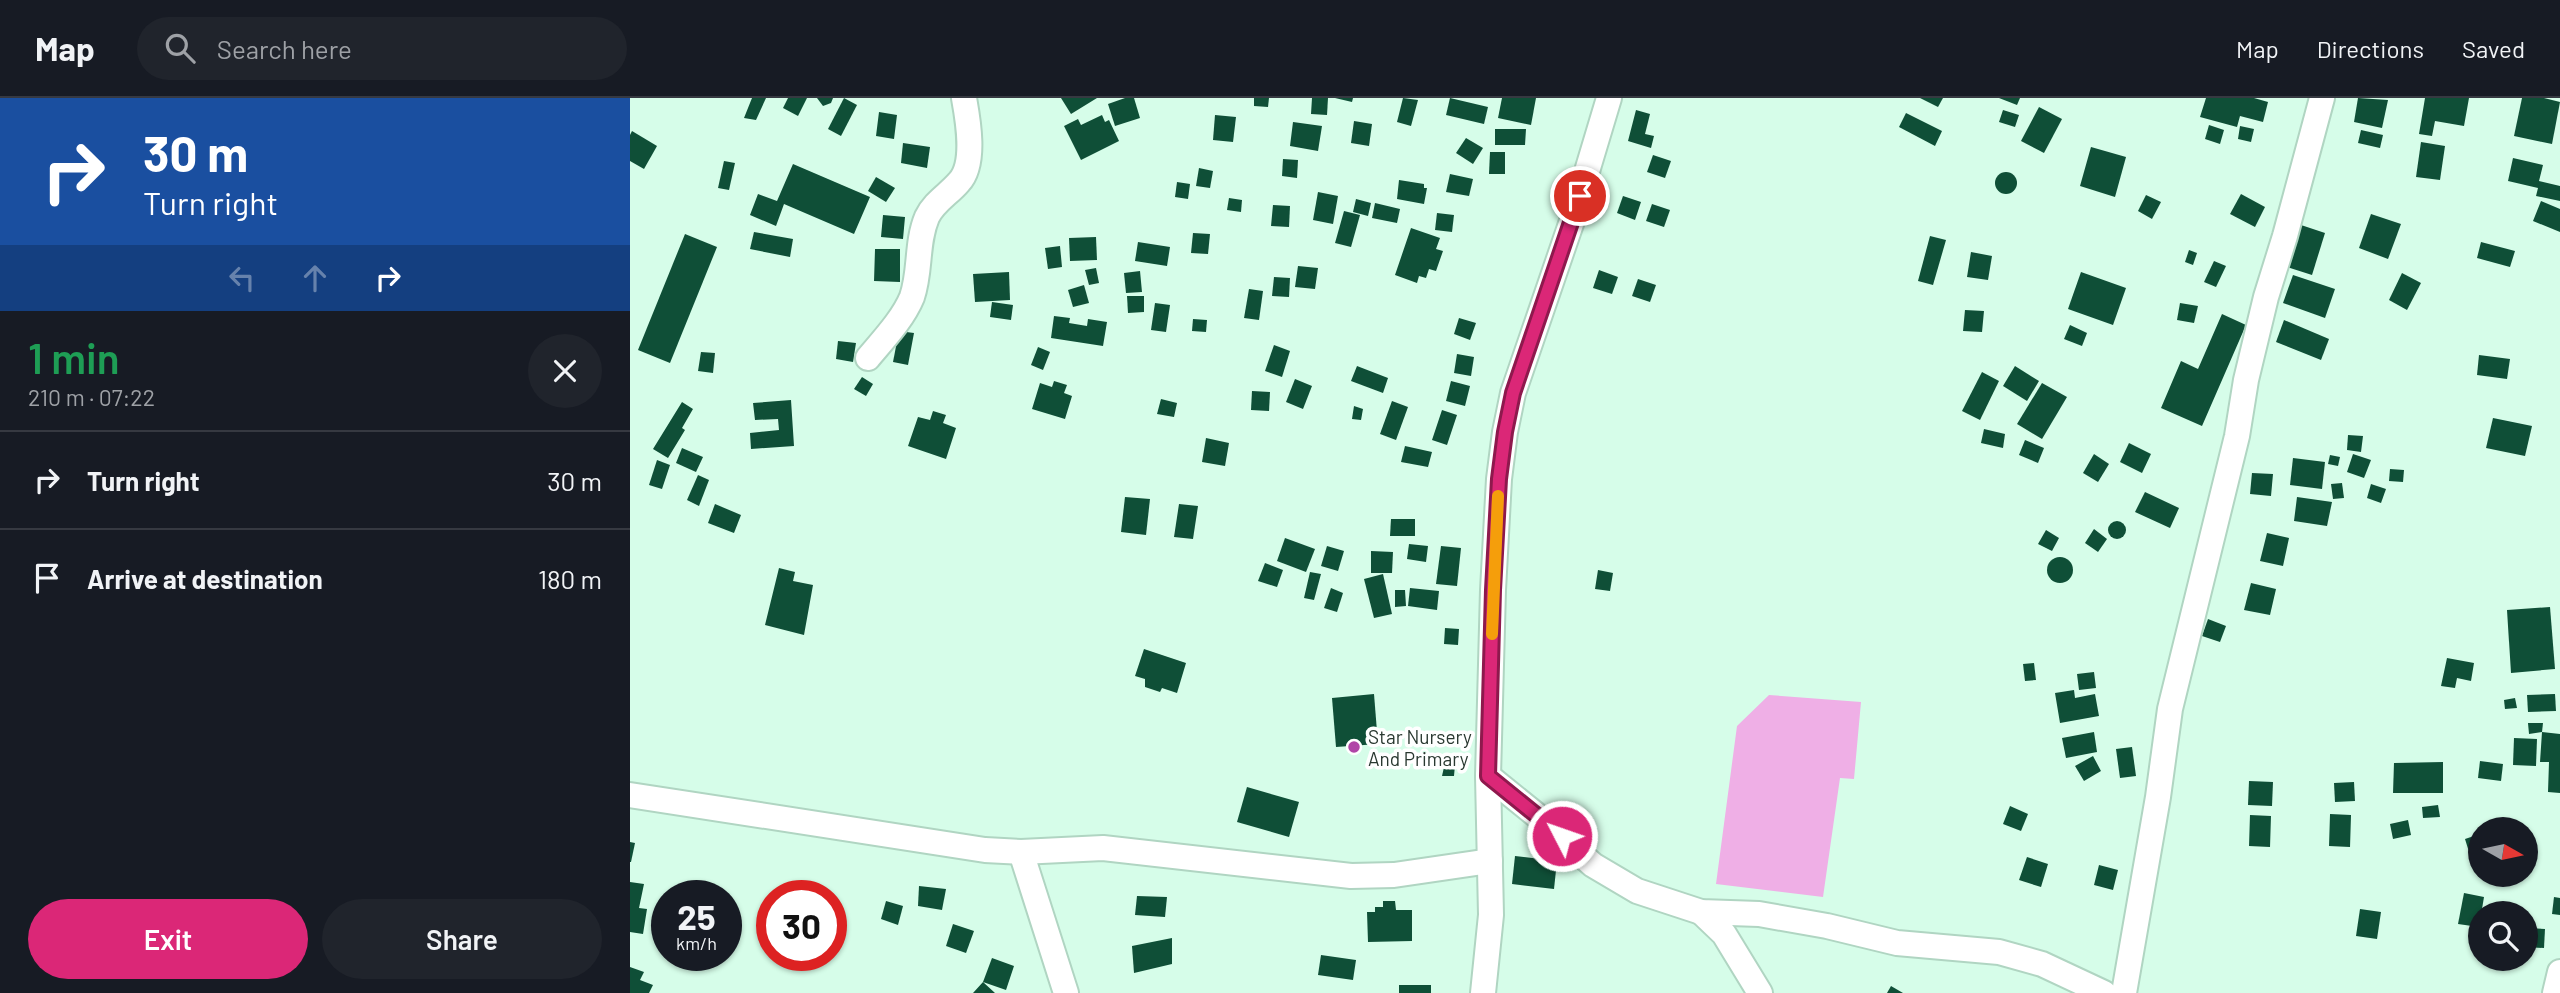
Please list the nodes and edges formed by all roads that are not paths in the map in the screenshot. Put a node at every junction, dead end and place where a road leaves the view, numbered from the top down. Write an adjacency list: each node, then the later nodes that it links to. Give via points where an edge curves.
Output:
1 (964, 98): 4 (street, via 968,167 961,181 928,215 911,298)
2 (1609, 98): 5 (street, via 1513,393 1505,432 1493,590)
3 (2322, 98): 15 (street, via 2266,297 2169,709)
4 (868, 358)
5 (1488, 776): 8 (street); 9 (street, via 1593,865 1637,891)
6 (630, 795): 7 (street)
7 (1021, 852): 8 (street, via 1103,848 1351,876); 11 (street)
8 (1490, 862): 12 (street, via 1491,915)
9 (1701, 912): 13 (street, via 1724,934); 14 (street, via 1759,914 1897,943 1999,952 2042,964)
10 (2560, 972): 16 (street)
11 (1066, 993)
12 (1483, 993)
13 (1760, 993)
14 (2104, 993)
15 (2124, 993)
16 (2555, 993)

